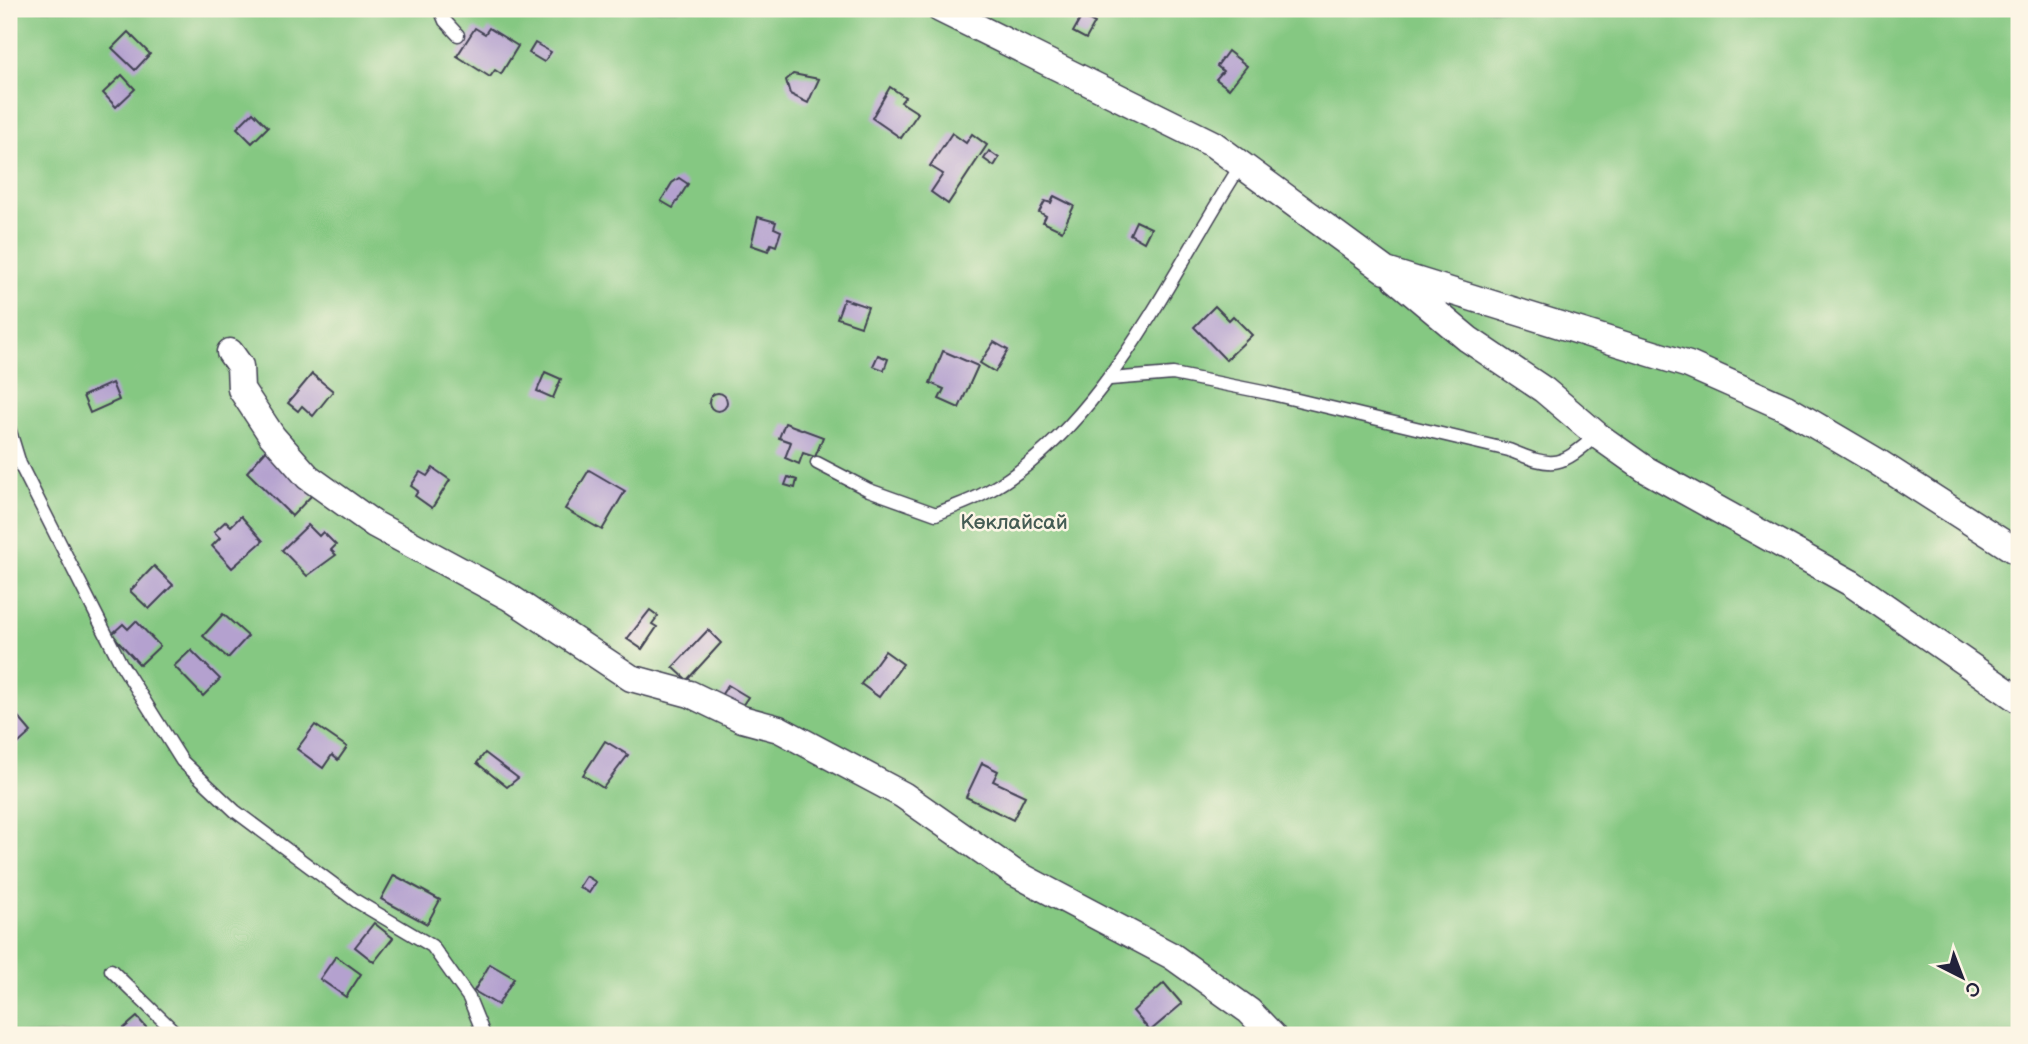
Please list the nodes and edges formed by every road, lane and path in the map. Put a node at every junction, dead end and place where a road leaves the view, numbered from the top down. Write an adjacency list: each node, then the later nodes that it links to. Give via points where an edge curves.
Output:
1 (440, 9): 3 (lane)
2 (940, 9): 4 (street, via 1213,144)
3 (458, 35)
4 (1241, 165): 5 (street); 7 (lane)
5 (1386, 271): 9 (street); 11 (street, via 1689,366 1786,408)
6 (230, 352): 16 (street, via 240,366 241,389 272,436 307,477 374,524 509,597 631,678 690,694 741,719 779,729 903,795 1013,872 1172,956 1249,1011)
7 (1110, 379): 9 (lane, via 1173,374 1509,450 1543,464 1570,459); 10 (lane, via 1031,461 986,493 936,514 869,490)
8 (9, 428): 15 (lane, via 20,464 120,663 182,761 235,811 356,901 432,946 469,998)
9 (1597, 435): 12 (street, via 1645,469 1851,583)
10 (817, 463)
11 (2019, 553)
12 (2019, 700)
13 (111, 970): 14 (lane)
14 (178, 1035)
15 (484, 1035)
16 (1272, 1035)

